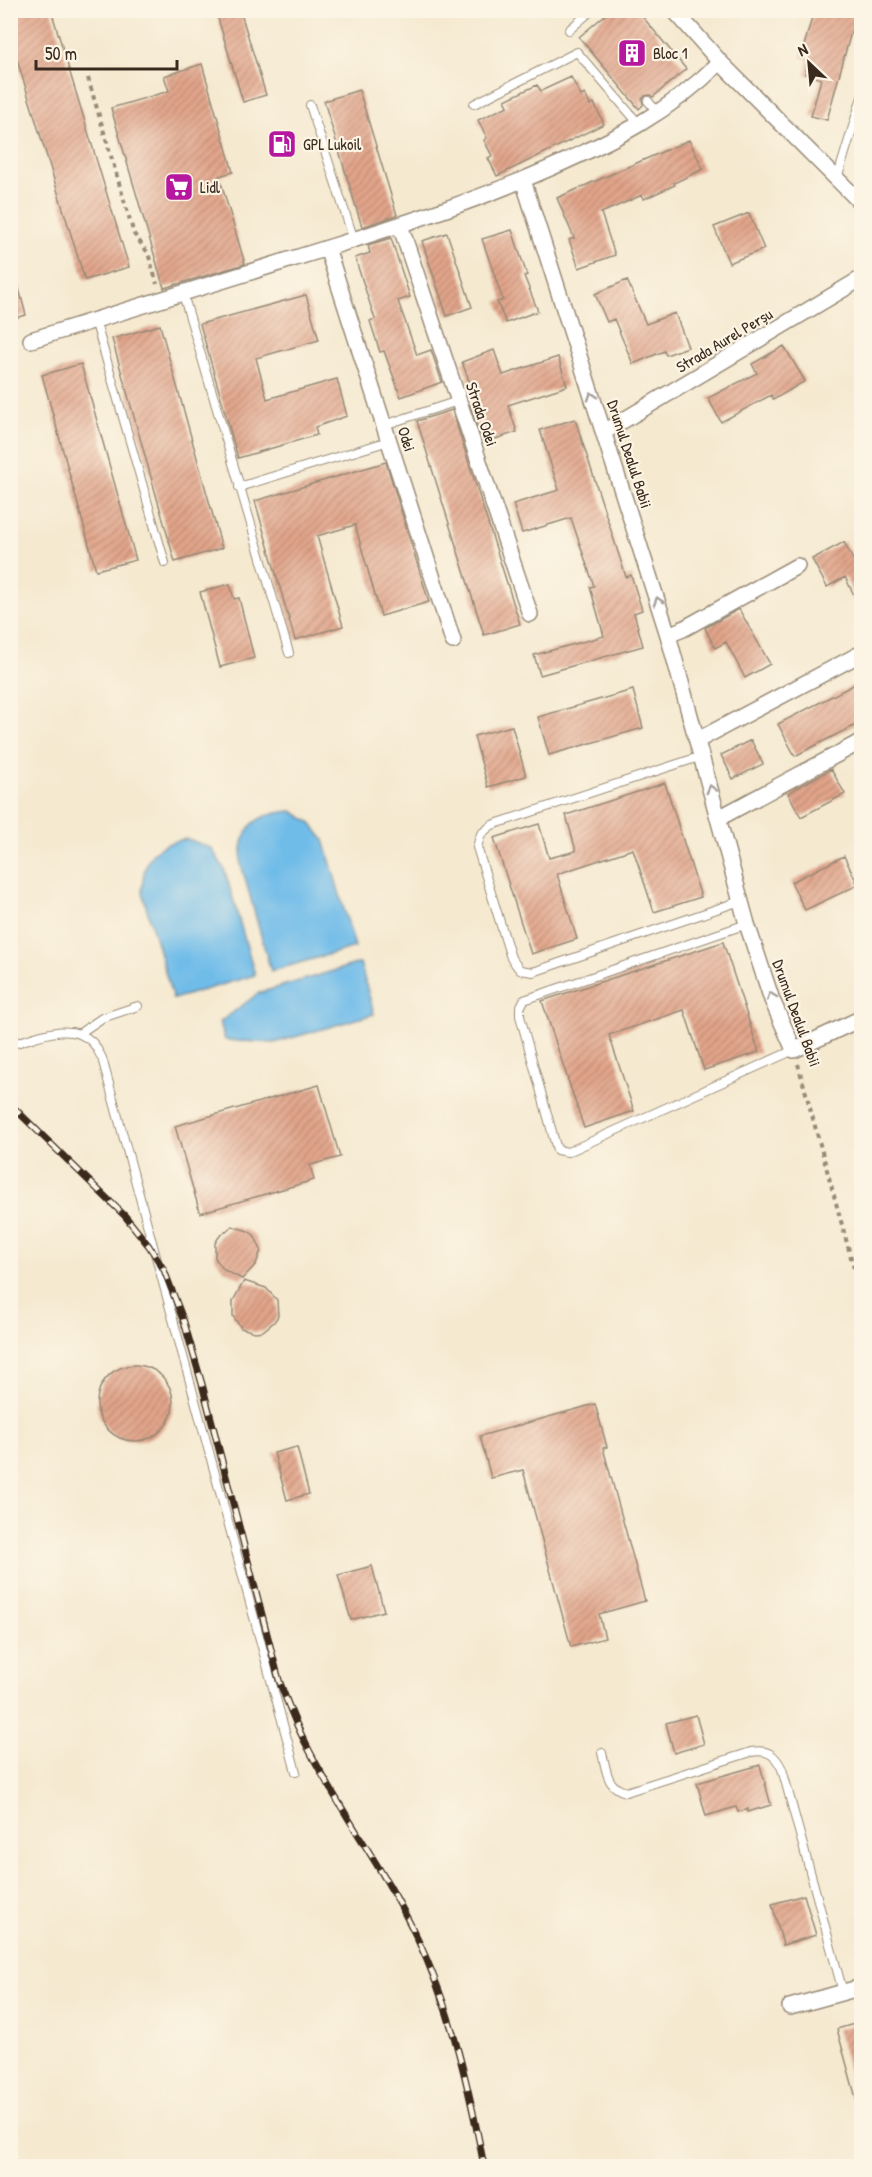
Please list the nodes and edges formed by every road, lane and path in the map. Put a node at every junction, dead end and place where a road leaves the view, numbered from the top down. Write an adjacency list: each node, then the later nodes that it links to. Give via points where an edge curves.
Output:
1 (592, 10): 3 (lane)
2 (674, 10): 4 (street)
3 (569, 30)
4 (720, 62): 9 (street, via 694,86 653,107); 11 (street)
5 (88, 78): 18 (path, via 134,234 148,253)
6 (861, 97): 11 (lane)
7 (474, 104): 9 (lane, via 578,52)
8 (310, 105): 14 (lane)
9 (640, 126): 10 (street)
10 (523, 180): 13 (street); 23 (street, Drumul Dealul Babii, one-way to 10)
11 (837, 181): 12 (street)
12 (861, 204)
13 (400, 225): 14 (street); 21 (street, Strada Odei)
14 (354, 240): 15 (street)
15 (327, 248): 17 (street); 22 (street, Odei)
16 (861, 278): 23 (street, Strada Aurel Perșu)
17 (183, 294): 18 (street); 25 (lane)
18 (161, 299): 19 (street)
19 (95, 320): 20 (street); 26 (lane)
20 (31, 340)
21 (459, 401): 22 (lane); 28 (street, Strada Odei)
22 (384, 425): 24 (street, Odei)
23 (604, 432): 29 (street, Drumul Dealul Babii, one-way to 23)
24 (389, 441): 25 (lane); 30 (street, Odei)
25 (239, 487): 32 (lane)
26 (165, 563)
27 (797, 566): 29 (street)
28 (530, 614)
29 (668, 635): 33 (street, Drumul Dealul Babii)
30 (453, 641)
31 (861, 652): 33 (street)
32 (289, 653)
33 (698, 740): 35 (street, Drumul Dealul Babii)
34 (861, 741): 36 (street)
35 (702, 756): 36 (street, Drumul Dealul Babii, one-way to 35); 37 (lane, via 492,825 481,834 477,847 512,958 520,970 532,972)
36 (719, 818): 37 (street, Drumul Dealul Babii)
37 (740, 901): 38 (street, Drumul Dealul Babii)
38 (747, 924): 43 (street, Drumul Dealul Babii, one-way to 38, via 772,1000); 43 (lane, via 524,1000 520,1016 557,1150 568,1152)
39 (138, 1006): 41 (lane, via 102,1018)
40 (861, 1018): 43 (street)
41 (80, 1033): 42 (lane, via 63,1030); 46 (lane, via 92,1042 102,1058)
42 (10, 1045)
43 (794, 1050): 44 (path, Drumul Dealul Babii)
44 (861, 1298)
45 (602, 1753): 48 (lane, via 610,1783 626,1792 751,1752 771,1753 783,1769)
46 (296, 1772)
47 (861, 1987): 48 (street)
48 (843, 1992): 49 (street)
49 (790, 2007)

